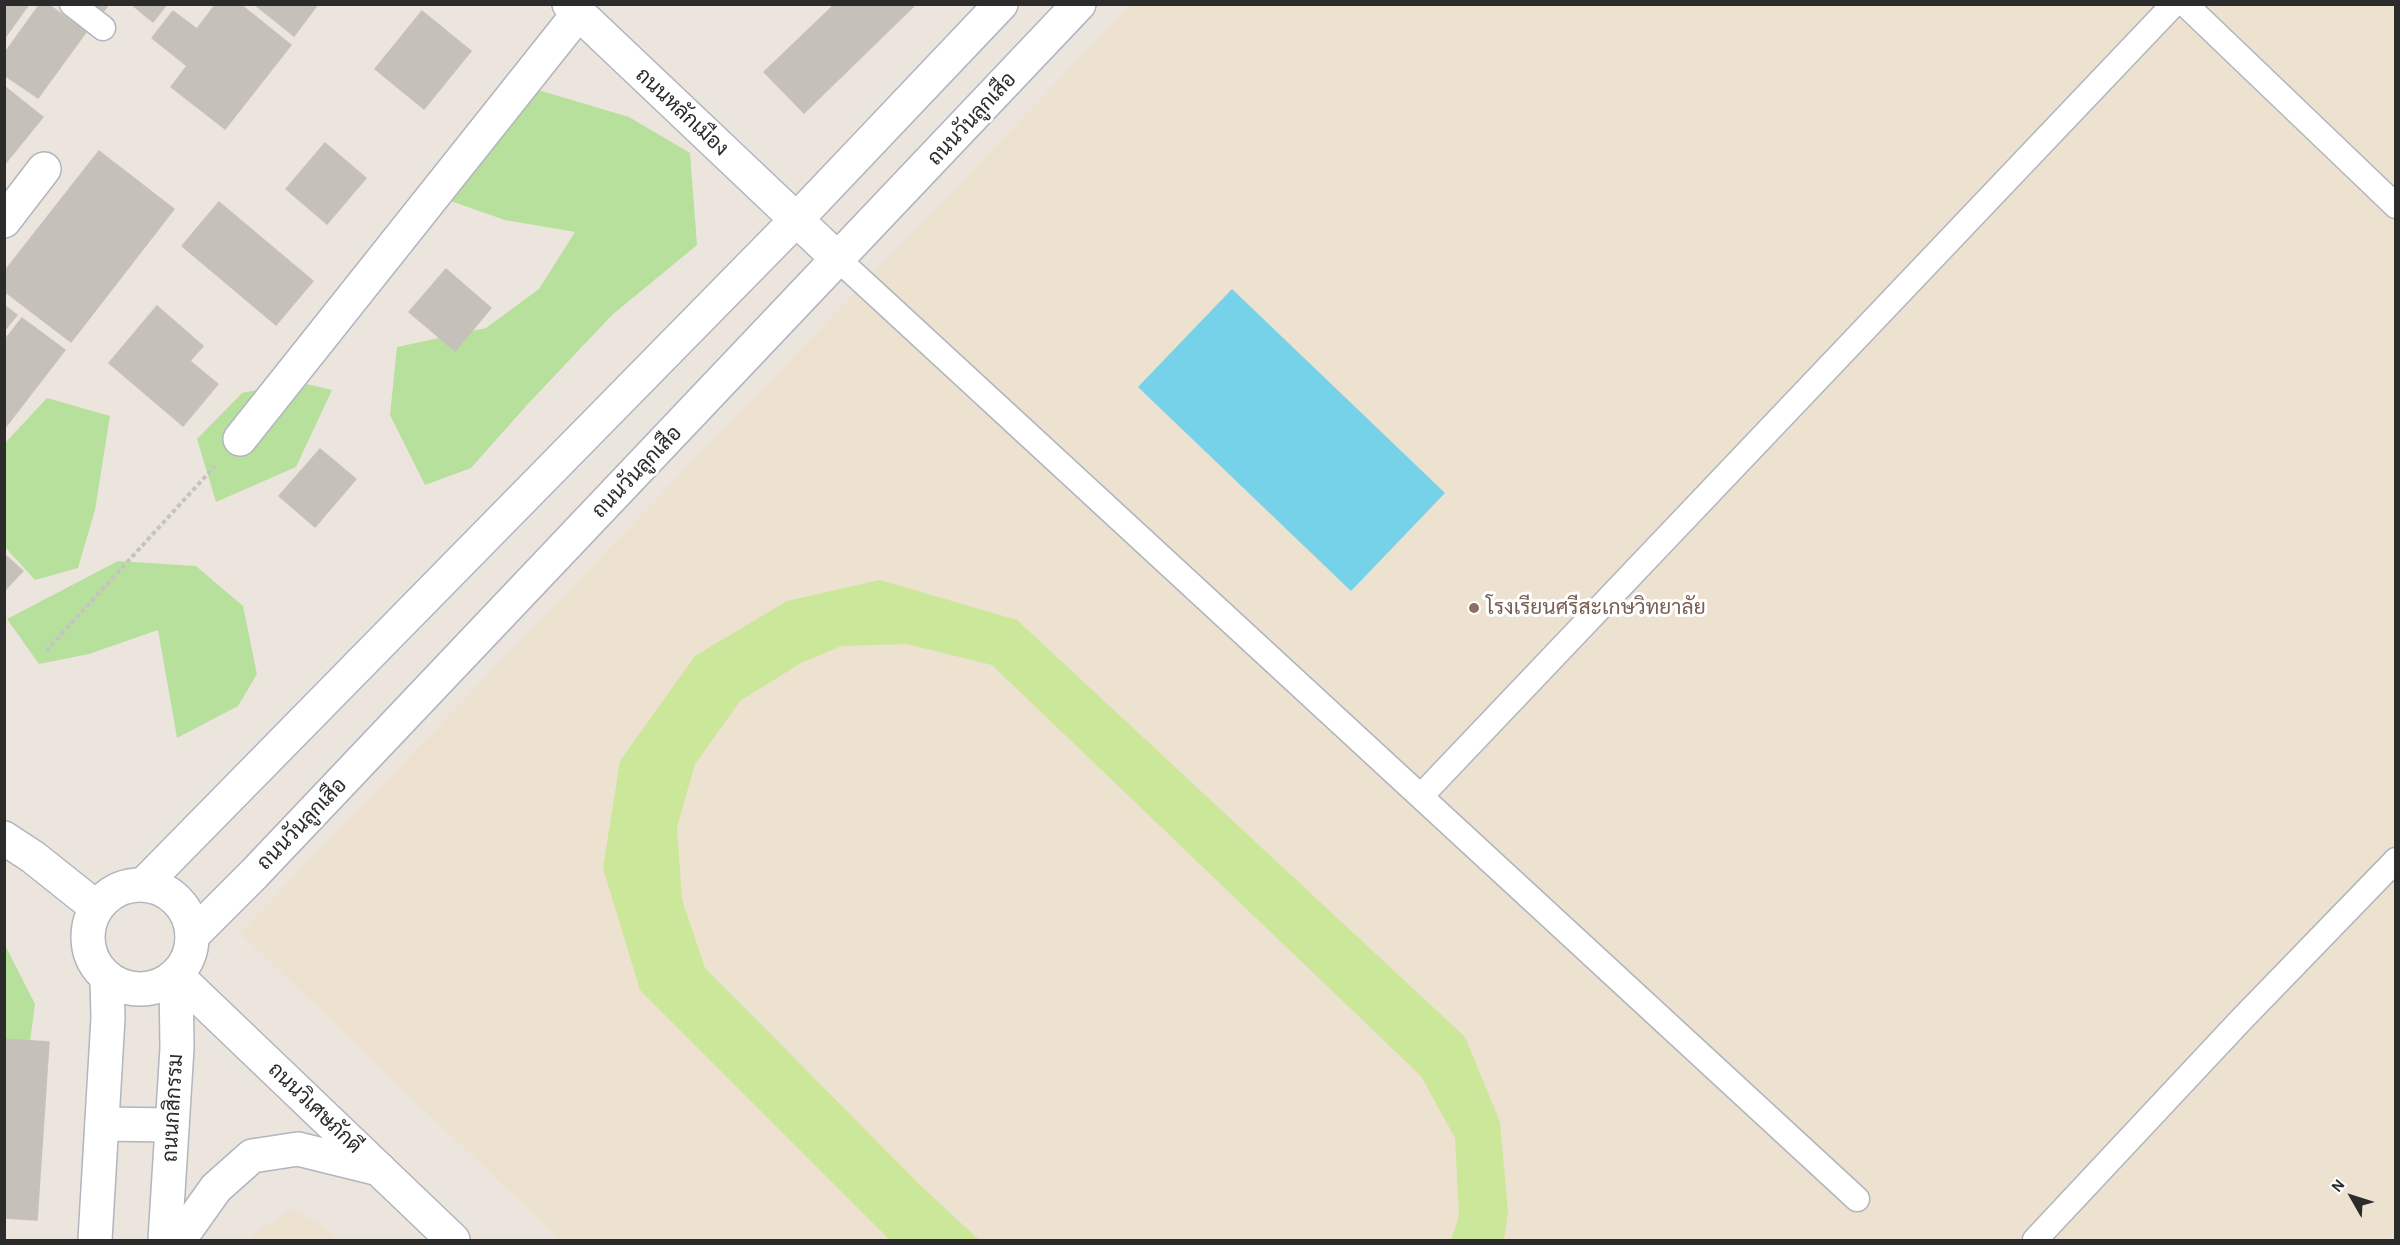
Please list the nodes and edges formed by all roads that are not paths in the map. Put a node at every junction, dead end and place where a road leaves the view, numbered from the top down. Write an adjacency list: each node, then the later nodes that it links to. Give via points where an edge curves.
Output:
1 (72, 4): 7 (lane)
2 (1001, 4): 11 (street)
3 (1079, 4): 12 (street, ถนนวันลูกเสือ)
4 (2174, 4): 14 (lane)
5 (2186, 4): 9 (lane)
6 (573, 9): 11 (street, ถนนหลักเมือง); 13 (street)
7 (103, 27)
8 (44, 169): 10 (street)
9 (2396, 206)
10 (4, 220)
11 (796, 220): 12 (street, ถนนหลักเมือง); 17 (street)
12 (839, 260): 14 (lane); 19 (street, ถนนวันลูกเสือ)
13 (240, 439)
14 (1421, 796): 25 (lane)
15 (4, 838): 18 (street)
16 (2396, 860): 30 (lane)
17 (143, 885): 18 (street, via 117,890); 19 (street, via 158,888 183,907)
18 (97, 908): 21 (street, via 88,945)
19 (192, 936): 20 (street, via 186,964)
20 (176, 975): 21 (street, via 164,984 135,990); 23 (street, ถนนกสิกรรม); 24 (street, ถนนวิเศษภักดี)
21 (107, 979): 22 (street)
22 (102, 1124): 23 (street); 26 (street)
23 (172, 1125): 27 (street, ถนนกสิกรรม)
24 (379, 1169): 28 (street, via 298,1149 252,1156 216,1188); 29 (street, ถนนวิเศษภักดี)
25 (1857, 1199)
26 (95, 1240)
27 (165, 1240)
28 (179, 1240)
29 (453, 1240)
30 (2035, 1240)

